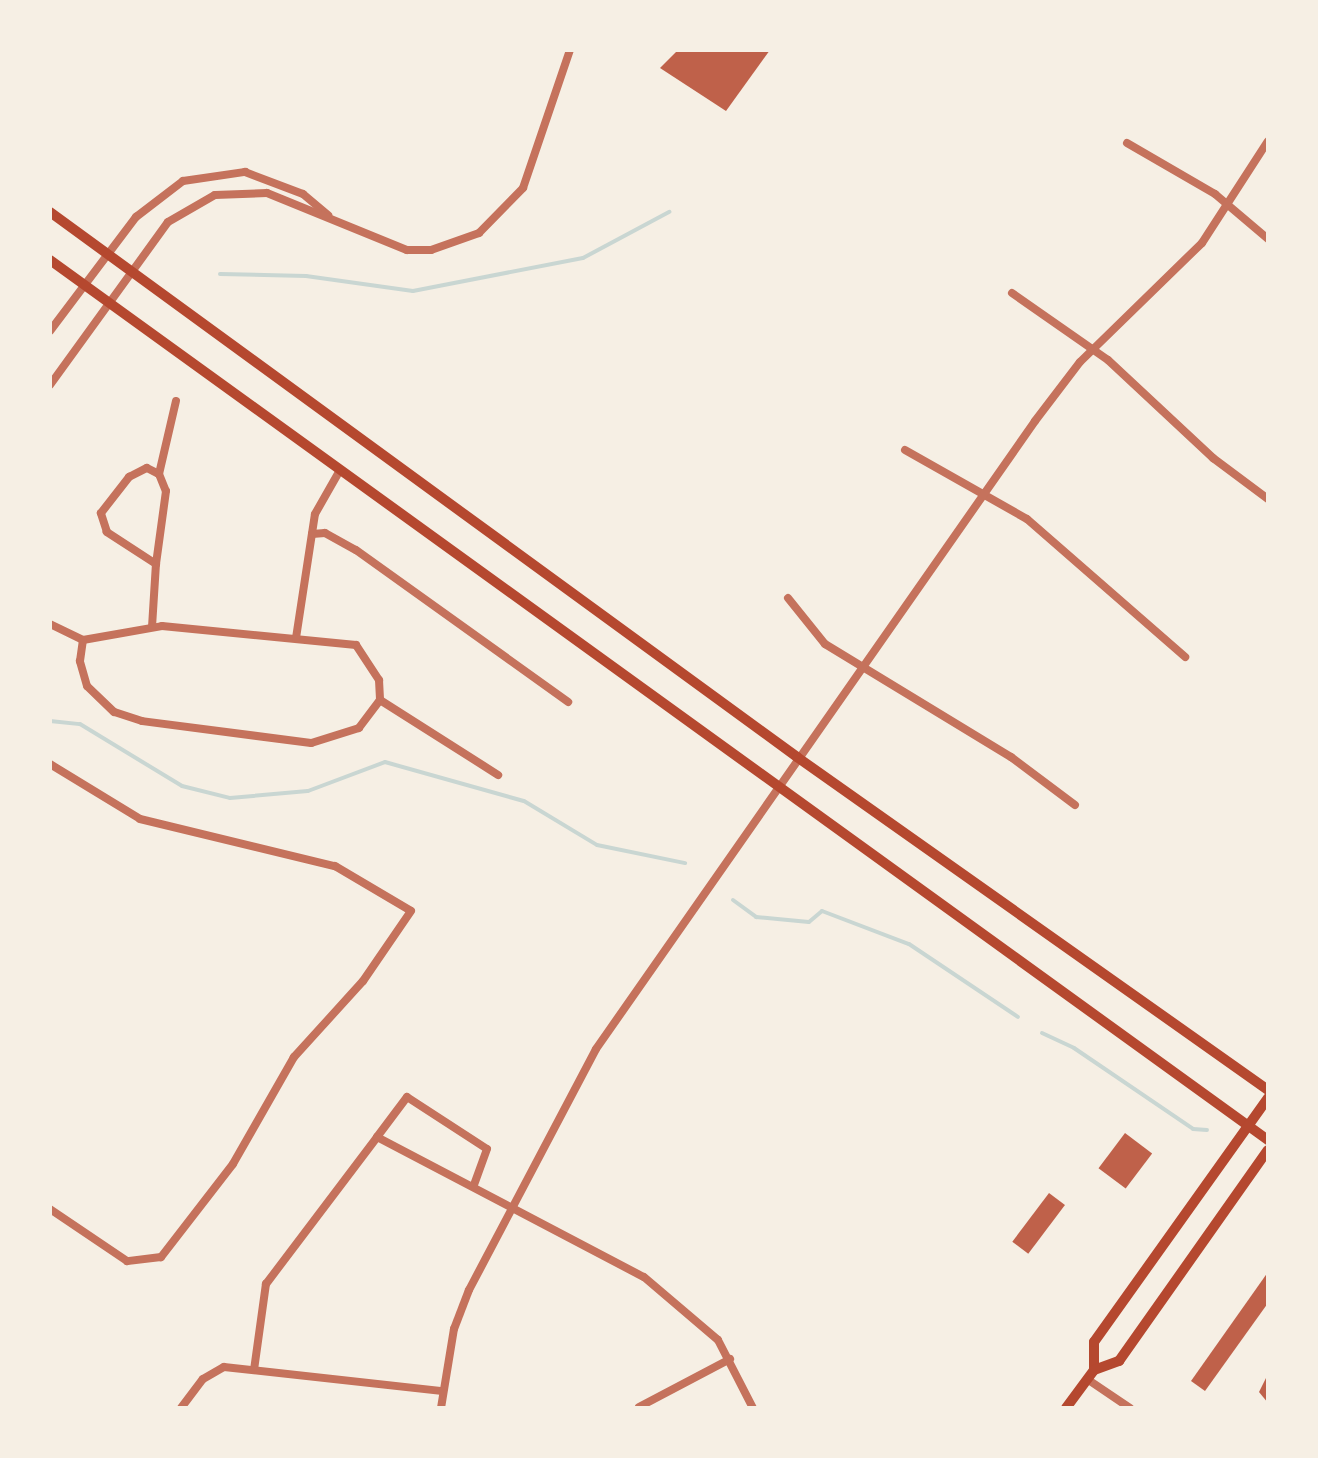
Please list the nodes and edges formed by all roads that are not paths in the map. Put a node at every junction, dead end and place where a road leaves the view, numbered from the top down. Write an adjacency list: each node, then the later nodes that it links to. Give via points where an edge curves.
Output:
1 (570, 50): 6 (street, via 523,188 479,233 431,250 407,250)
2 (1268, 141): 4 (street)
3 (1127, 142): 4 (street)
4 (1228, 204): 7 (street); 15 (street, via 1202,243)
5 (50, 212): 8 (main road)
6 (337, 222): 8 (street, via 274,179 223,171 165,190); 10 (street, via 268,193 215,195 168,222)
7 (1268, 239)
8 (108, 254): 10 (main road); 11 (street)
9 (50, 260): 11 (main road)
10 (132, 270): 13 (street); 34 (main road)
11 (84, 285): 13 (main road); 14 (street)
12 (1012, 293): 15 (street)
13 (109, 302): 16 (street); 19 (main road)
14 (50, 331)
15 (1094, 349): 21 (street); 22 (street)
16 (50, 385)
17 (176, 401): 20 (street)
18 (904, 450): 21 (street)
19 (340, 470): 23 (street, via 315,514); 38 (main road)
20 (160, 474): 24 (street, via 166,491); 24 (street, via 136,470 101,513 107,532)
21 (986, 492): 30 (street, via 1036,526); 31 (street)
22 (1268, 499)
23 (312, 534): 28 (street); 33 (street, via 325,533 356,550)
24 (156, 564): 27 (street)
25 (788, 598): 31 (street, via 810,632)
26 (50, 624): 29 (street)
27 (152, 627): 28 (street); 29 (street)
28 (296, 638): 32 (street, via 356,645 378,680)
29 (84, 640): 32 (street, via 80,661 87,686 114,712 142,721 311,743 359,728)
30 (1186, 657)
31 (861, 670): 34 (street); 39 (street, via 1012,757)
32 (380, 700): 36 (street)
33 (568, 702)
34 (798, 757): 38 (street); 40 (main road)
35 (54, 768): 37 (street); 48 (street, via 140,818 335,866 412,911 363,982 297,1054 233,1164 161,1257 127,1261)
36 (498, 775)
37 (50, 782)
38 (777, 786): 42 (main road); 47 (street, via 596,1048)
39 (1075, 805)
40 (1268, 1090)
41 (1268, 1098): 42 (main road)
42 (1248, 1126): 44 (main road); 51 (main road, via 1094,1342)
43 (377, 1137): 46 (street); 46 (street, via 407,1097 487,1150); 50 (street, via 266,1284)
44 (1268, 1140)
45 (1268, 1150): 51 (main road, via 1119,1360)
46 (474, 1184): 47 (street)
47 (516, 1205): 49 (street, via 644,1277 694,1317); 52 (street, via 469,1290)
48 (50, 1209)
49 (730, 1359): 53 (street); 56 (street)
50 (254, 1370): 52 (street); 54 (street, via 224,1368 204,1379)
51 (1091, 1374): 57 (main road); 58 (street)
52 (443, 1390): 55 (street)
53 (639, 1407)
54 (181, 1408)
55 (441, 1408)
56 (753, 1408)
57 (1066, 1408)
58 (1130, 1408)

